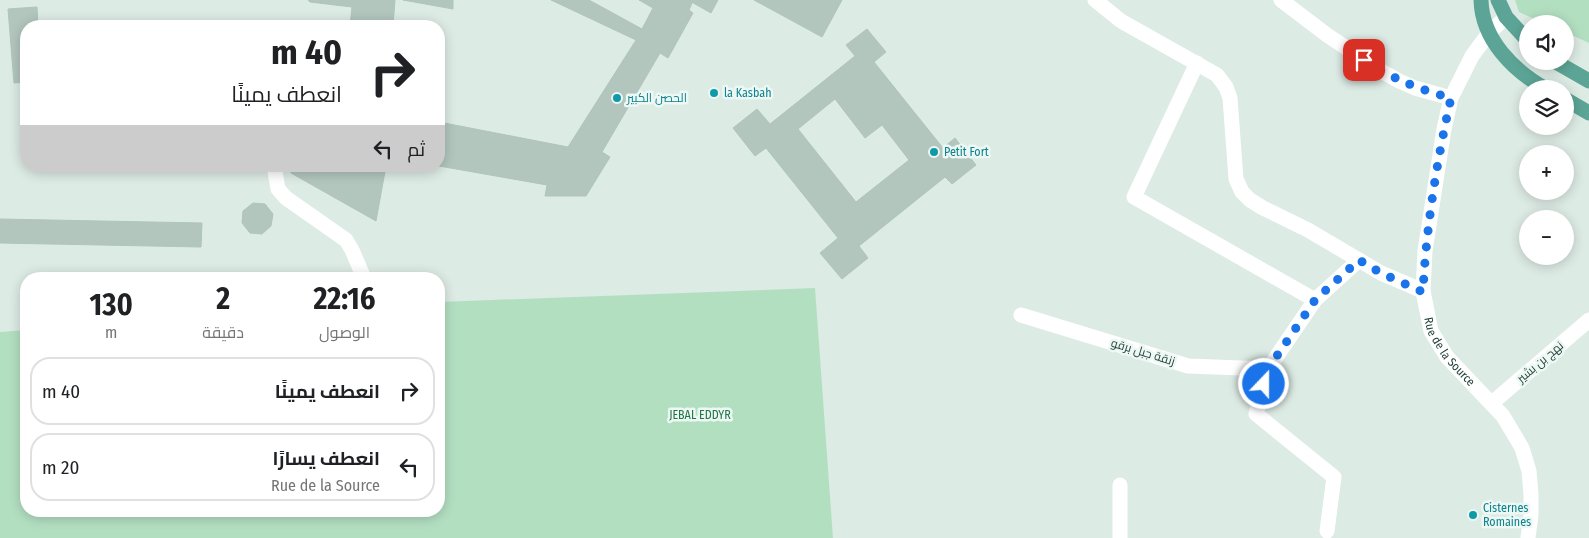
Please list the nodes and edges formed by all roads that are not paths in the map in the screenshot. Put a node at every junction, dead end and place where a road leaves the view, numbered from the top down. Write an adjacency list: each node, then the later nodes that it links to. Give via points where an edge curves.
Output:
1 (1095, 0): 8 (street, via 1121,21)
2 (1281, 0): 12 (street, via 1378,69 1415,88)
3 (1481, 0): 7 (main road)
4 (1498, 0): 5 (main road)
5 (1506, 17): 6 (main road); 7 (street, Rue de la Source)
6 (1519, 31)
7 (1489, 33): 10 (main road, via 1507,60); 12 (street, Rue de la Source, via 1472,56)
8 (1197, 63): 16 (street, via 1217,75 1230,98 1236,179 1242,192 1263,208); 19 (street, via 1134,197)
9 (1570, 70): 11 (main road)
10 (1530, 80)
11 (1589, 81)
12 (1451, 98): 18 (street, Rue de la Source, via 1425,251)
13 (1574, 104): 14 (main road)
14 (1589, 113)
15 (275, 172): 17 (street, via 278,189 286,198 346,240)
16 (1359, 260): 18 (street); 19 (street)
17 (361, 272)
18 (1423, 292): 23 (street, Rue de la Source, via 1431,331 1447,357)
19 (1315, 300): 22 (street)
20 (1021, 316): 22 (street, زنقة جبل برقو, via 1188,366)
21 (1589, 320): 23 (street, نهج بن بشير)
22 (1268, 369): 25 (street, via 1256,414 1334,477)
23 (1492, 403): 27 (street, Rue de la Source, via 1522,448 1529,471 1531,515)
24 (1120, 486): 26 (street)
25 (1327, 531)
26 (1120, 538)
27 (1528, 538)

